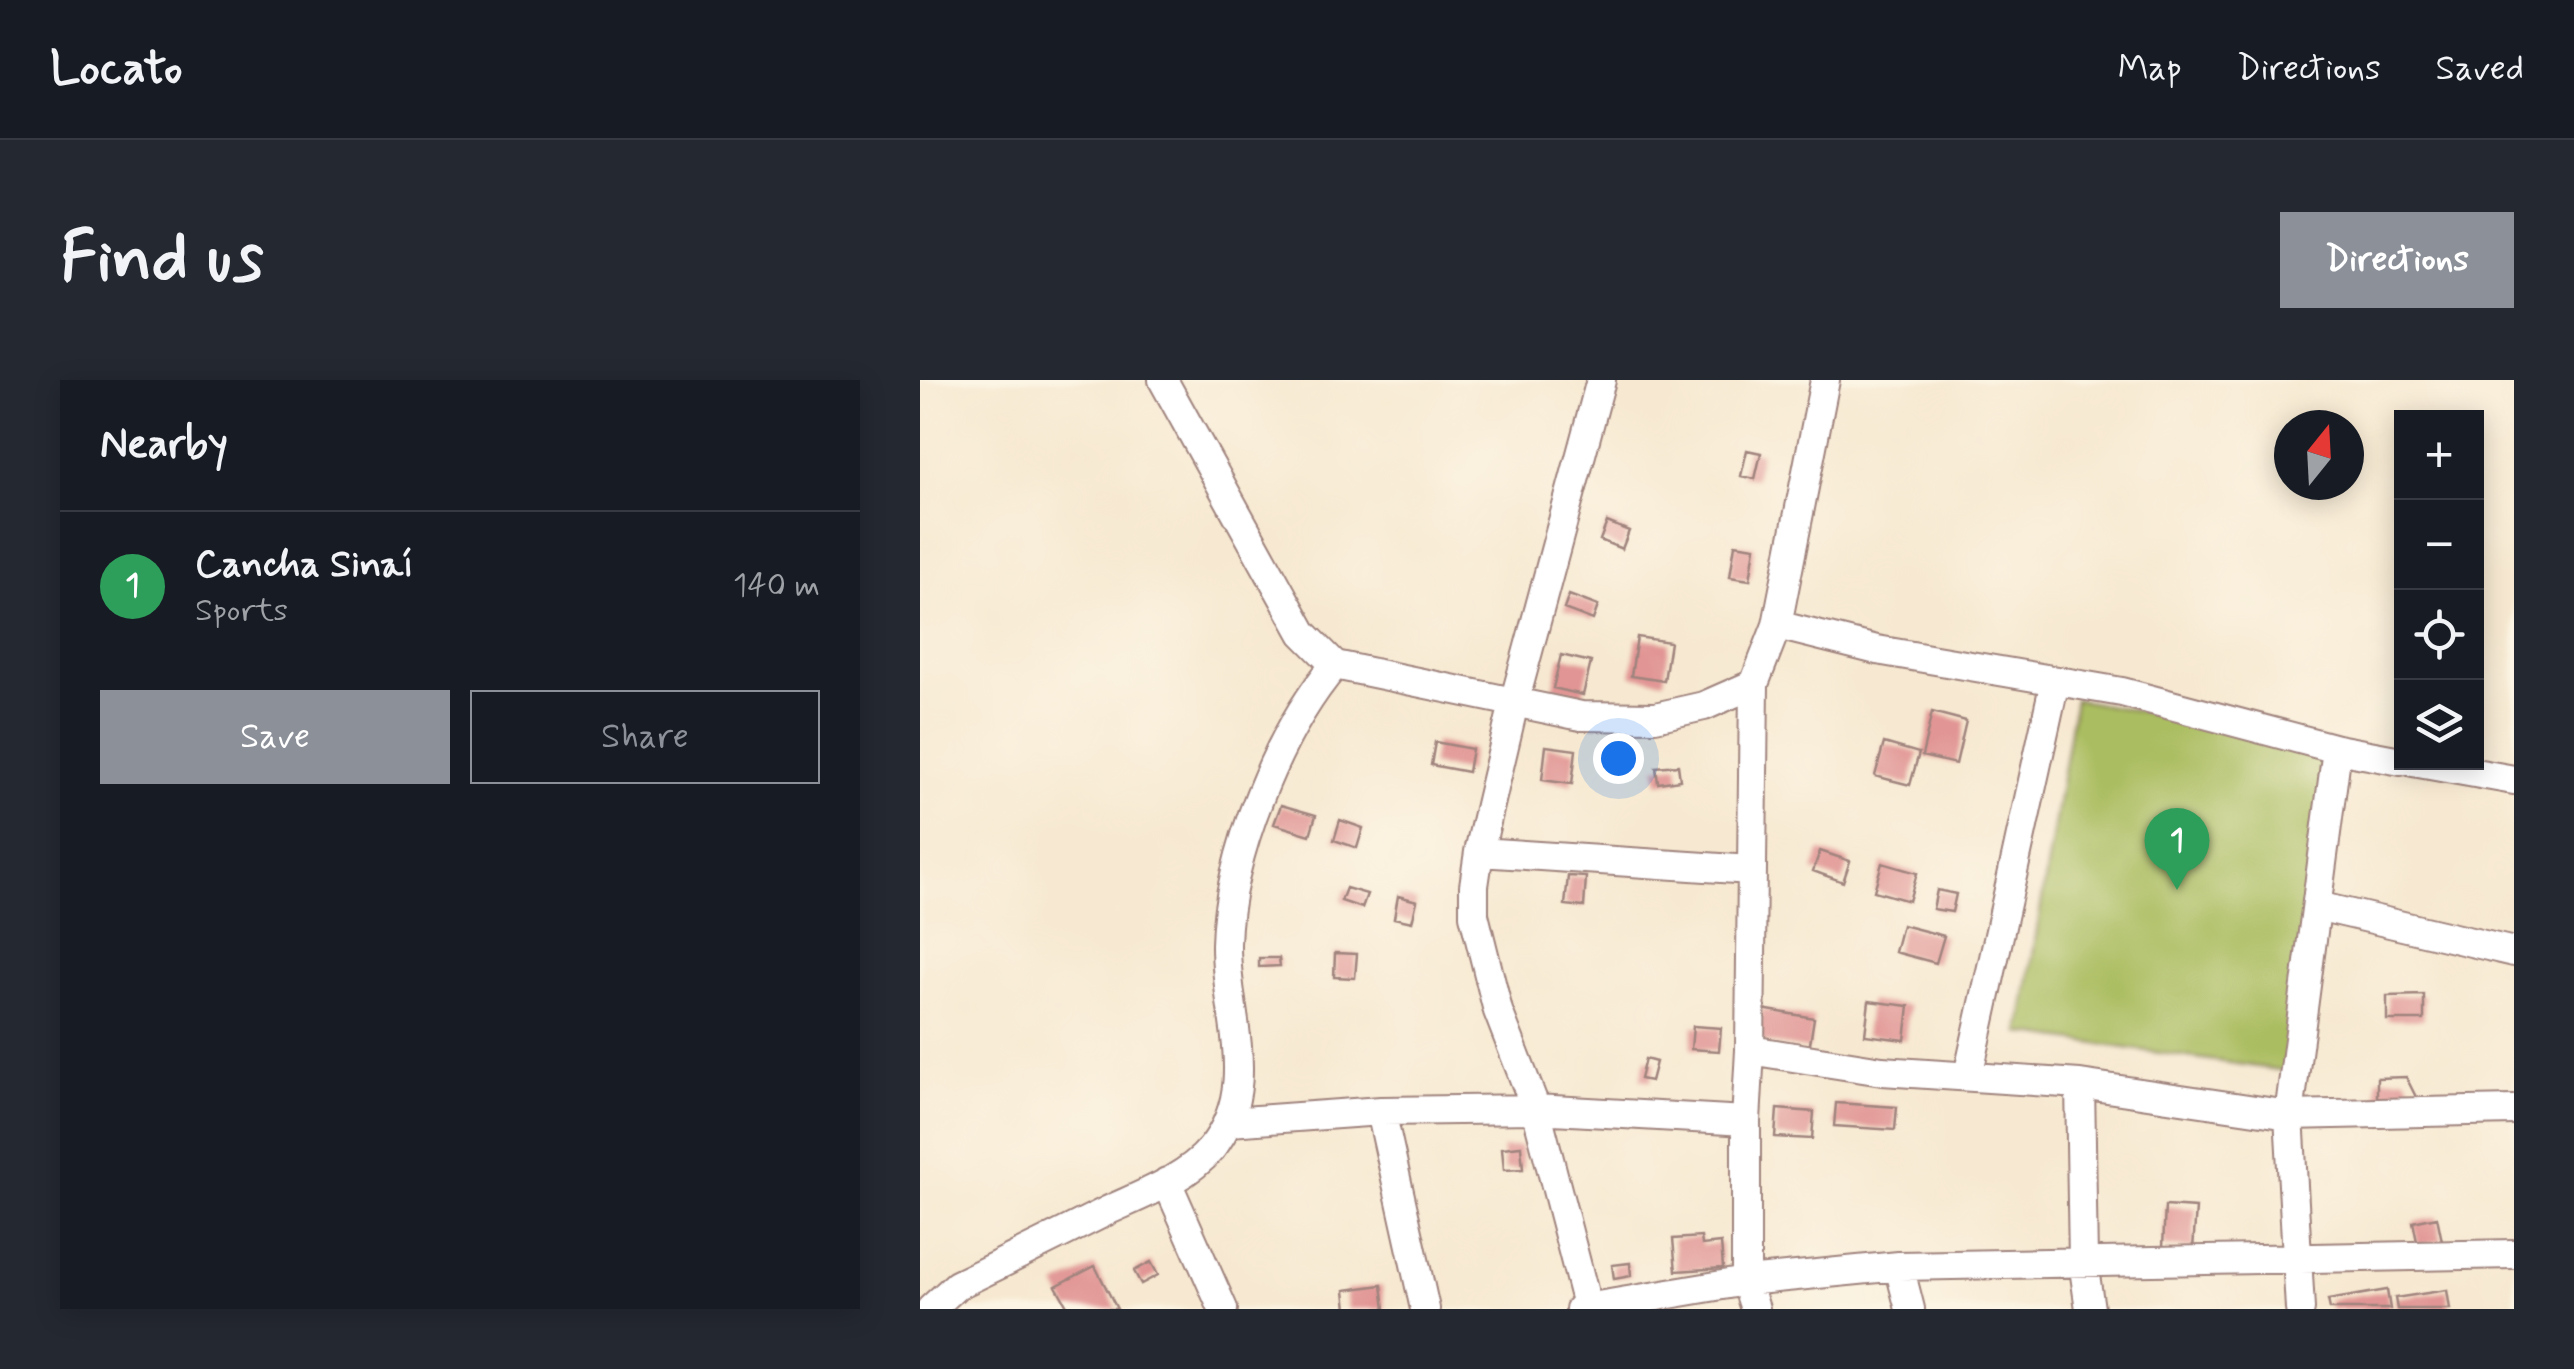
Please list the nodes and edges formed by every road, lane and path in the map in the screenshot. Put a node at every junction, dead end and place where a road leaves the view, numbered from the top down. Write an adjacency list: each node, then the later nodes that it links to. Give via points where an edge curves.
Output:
1 (1164, 380): 5 (street, via 1303,632)
2 (1602, 380): 8 (street)
3 (1825, 380): 4 (street)
4 (1777, 624): 6 (street, via 1877,650); 7 (street)
5 (1336, 665): 8 (street); 25 (street, via 1319,684 1254,807 1232,889 1226,946 1239,1077)
6 (2055, 681): 9 (street, via 2122,692); 18 (street)
7 (1754, 684): 8 (street, via 1655,718 1581,716); 14 (street)
8 (1514, 703): 13 (street)
9 (2337, 749): 10 (street); 15 (street)
10 (2394, 759)
11 (2457, 770): 12 (street)
12 (2514, 780)
13 (1479, 852): 14 (street); 20 (street, via 1474,915 1498,1011)
14 (1750, 870): 17 (street)
15 (2316, 906): 16 (street); 23 (street)
16 (2514, 952)
17 (1750, 1050): 18 (street); 24 (street)
18 (1968, 1076): 19 (street)
19 (2080, 1084): 23 (street); 29 (street)
20 (1536, 1109): 21 (street); 24 (street); 32 (street)
21 (1381, 1110): 25 (street); 35 (street)
22 (2514, 1110): 23 (street)
23 (2289, 1116): 28 (street)
24 (1746, 1121): 31 (street)
25 (1228, 1122): 26 (street, via 1208,1152)
26 (1167, 1182): 33 (street, via 957,1286); 34 (street)
27 (2514, 1254): 28 (street)
28 (2299, 1256): 29 (street); 40 (street)
29 (2083, 1262): 30 (street); 39 (street)
30 (1899, 1266): 31 (street); 38 (street)
31 (1746, 1282): 32 (street); 37 (street)
32 (1588, 1308): 36 (street)
33 (931, 1309)
34 (1223, 1309)
35 (1426, 1309)
36 (1580, 1309)
37 (1756, 1309)
38 (1910, 1309)
39 (2090, 1309)
40 (2300, 1309)

